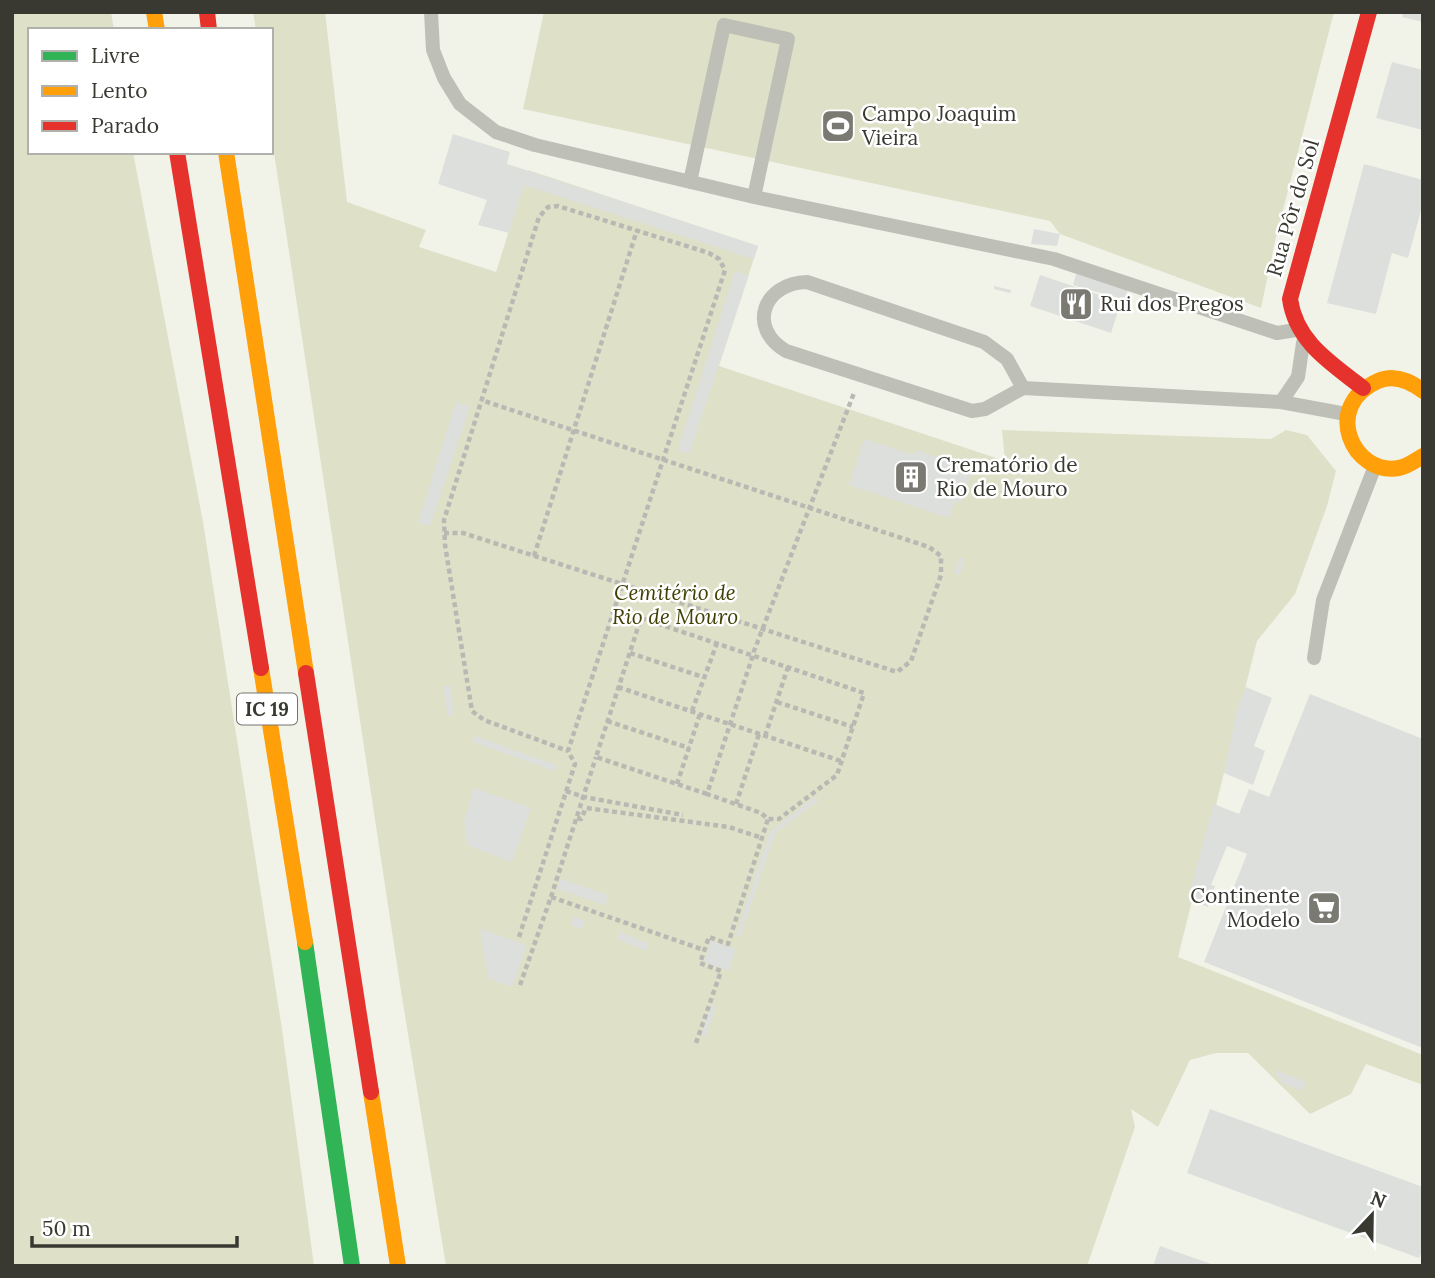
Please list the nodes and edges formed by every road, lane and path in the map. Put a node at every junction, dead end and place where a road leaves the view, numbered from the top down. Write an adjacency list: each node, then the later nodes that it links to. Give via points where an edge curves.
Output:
1 (431, 12): 5 (lane, via 433,50 443,78 460,104 496,132)
2 (1369, 12): 8 (main road, Rua Pôr do Sol, via 1294,279 1290,308)
3 (177, 154): 58 (main road, IC 19, via 315,1003)
4 (226, 154): 59 (main road, IC 19)
5 (690, 182): 6 (lane); 6 (lane, via 724,25 788,39)
6 (754, 197): 8 (lane, via 1054,259 1277,333)
7 (636, 230): 13 (path, via 558,206 543,211); 16 (path); 18 (path, via 709,253 719,259 724,270)
8 (1300, 334): 11 (main road); 14 (lane, via 1298,377)
9 (861, 376): 10 (lane, via 972,411); 10 (lane, via 774,344 764,321 772,295 782,287 807,282 984,342 1007,359); 20 (path)
10 (1024, 388): 14 (lane)
11 (1363, 388): 12 (main road, via 1390,378 1405,380); 15 (main road)
12 (1423, 391)
13 (481, 400): 16 (path); 21 (path, via 445,514)
14 (1282, 402): 15 (lane)
15 (1348, 415): 19 (main road, via 1347,434 1353,447)
16 (573, 430): 18 (path); 22 (path)
17 (1423, 456): 19 (main road, via 1403,468)
18 (664, 459): 20 (path); 23 (path)
19 (1375, 466): 28 (lane, via 1323,600)
20 (810, 508): 24 (path); 24 (path, via 929,547 941,556 941,575 911,661 902,671 891,671)
21 (444, 533): 22 (path, via 463,533); 41 (path, via 472,711 484,720)
22 (534, 556): 23 (path)
23 (622, 585): 24 (path); 41 (path)
24 (763, 630): 27 (path)
25 (717, 643): 26 (path, via 641,618); 27 (path); 30 (path)
26 (630, 653): 30 (path); 31 (path)
27 (753, 655): 29 (path); 36 (path)
28 (1314, 658)
29 (788, 667): 32 (path); 37 (path, via 864,693)
30 (703, 677): 33 (path)
31 (618, 687): 33 (path); 35 (path)
32 (776, 702): 37 (path); 39 (path)
33 (692, 711): 34 (path)
34 (700, 714): 36 (path); 40 (path)
35 (607, 721): 40 (path); 42 (path)
36 (730, 724): 38 (path); 46 (path)
37 (853, 726): 43 (path)
38 (759, 734): 39 (path); 48 (path)
39 (765, 736): 43 (path)
40 (689, 748): 44 (path)
41 (568, 751): 45 (path, via 575,764)
42 (596, 757): 44 (path); 47 (path)
43 (841, 761): 51 (path, via 834,779 786,816)
44 (677, 784): 46 (path)
45 (566, 791): 47 (path); 54 (path)
46 (707, 794): 48 (path)
47 (584, 797): 49 (path); 50 (path)
48 (736, 804): 51 (path)
49 (683, 815)
50 (577, 818): 52 (path, via 581,819 586,808 729,827); 53 (path)
51 (768, 819): 52 (path)
52 (762, 838): 55 (path, via 727,944 709,937)
53 (551, 897): 55 (path); 56 (path)
54 (519, 937)
55 (704, 950): 57 (path, via 700,963 721,971)
56 (520, 985)
57 (696, 1043)
58 (352, 1266)
59 (398, 1266)

